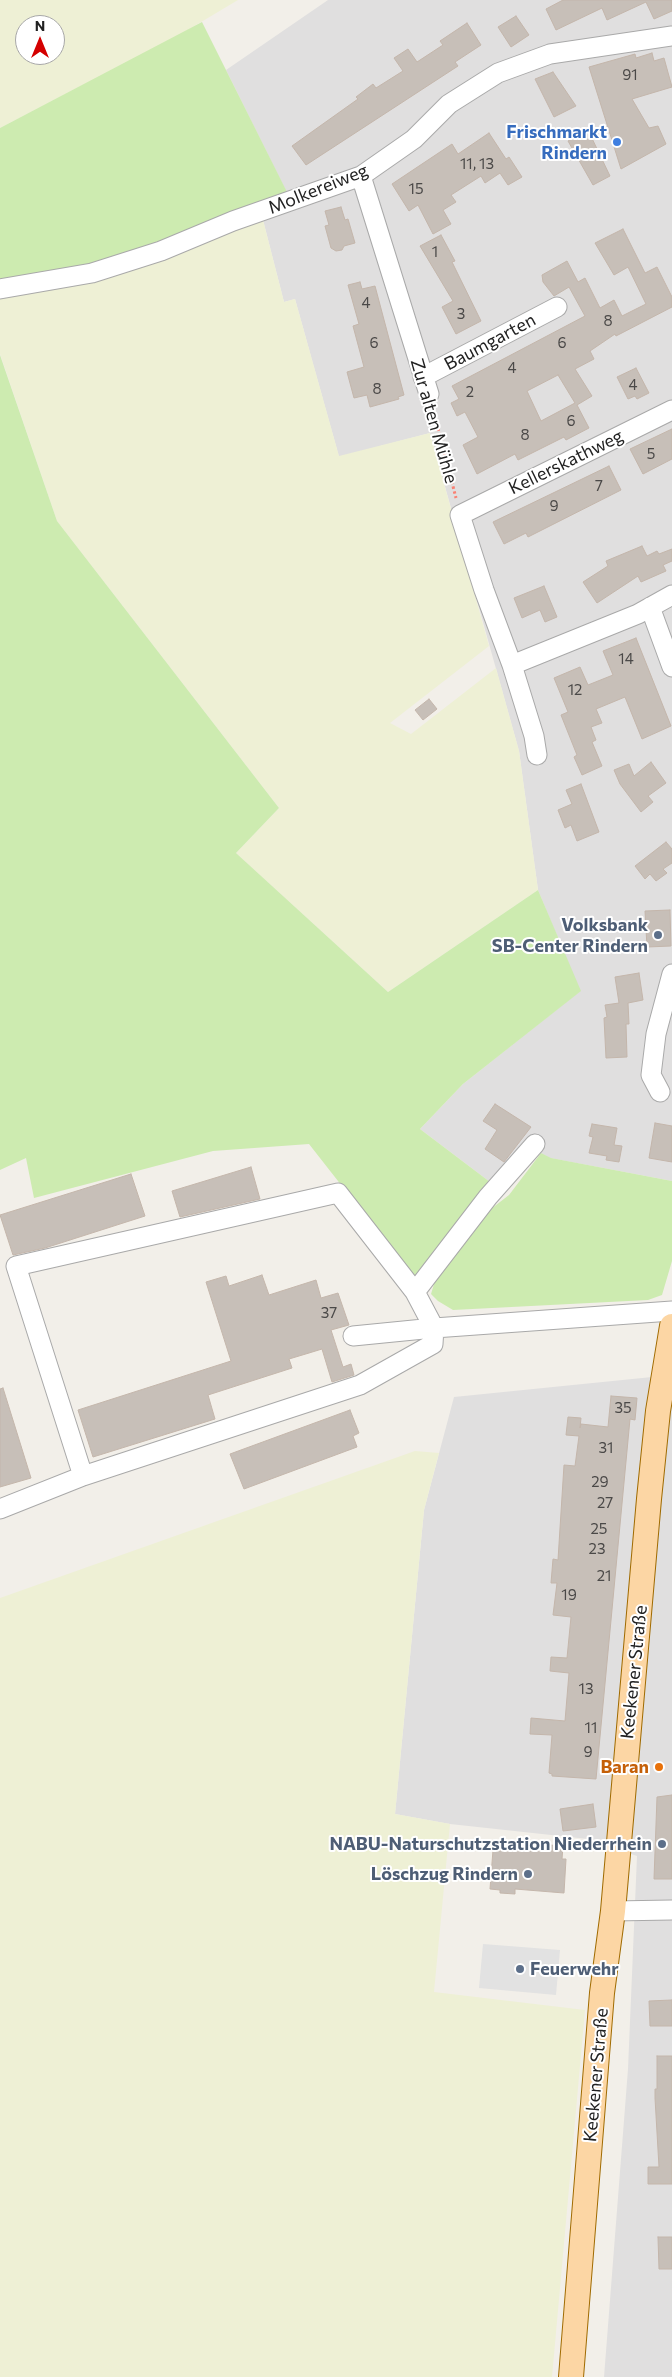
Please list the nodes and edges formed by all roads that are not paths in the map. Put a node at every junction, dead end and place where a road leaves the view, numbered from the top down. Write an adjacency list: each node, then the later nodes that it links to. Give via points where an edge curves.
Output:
1 (672, 36): 2 (street, Molkereiweg, via 550,54 498,73 449,104 414,139)
2 (361, 176): 3 (street, Molkereiweg, via 233,221 161,251 92,273); 5 (street, Zur alten Mühle)
3 (0, 289)
4 (557, 307): 5 (street, Baumgarten)
5 (426, 386)
6 (672, 410): 9 (street, Kellerskathweg, via 460,515)
7 (672, 595): 8 (street)
8 (650, 607): 9 (street); 10 (street)
9 (512, 665): 11 (street)
10 (672, 667)
11 (537, 755)
12 (672, 974): 13 (street, via 656,1034 651,1075)
13 (660, 1092)
14 (535, 1144): 15 (street, via 488,1197)
15 (415, 1292): 17 (street); 20 (street, via 338,1193 16,1266)
16 (672, 1311): 17 (street)
17 (434, 1328): 18 (street); 20 (street, via 433,1344 360,1385)
18 (353, 1336)
19 (671, 1338): 23 (main road, Keekener Straße, via 648,1499)
20 (83, 1476): 21 (street)
21 (0, 1509)
22 (672, 1910): 23 (street)
23 (613, 1911): 24 (main road, Keekener Straße, via 602,1993)
24 (571, 2377)

